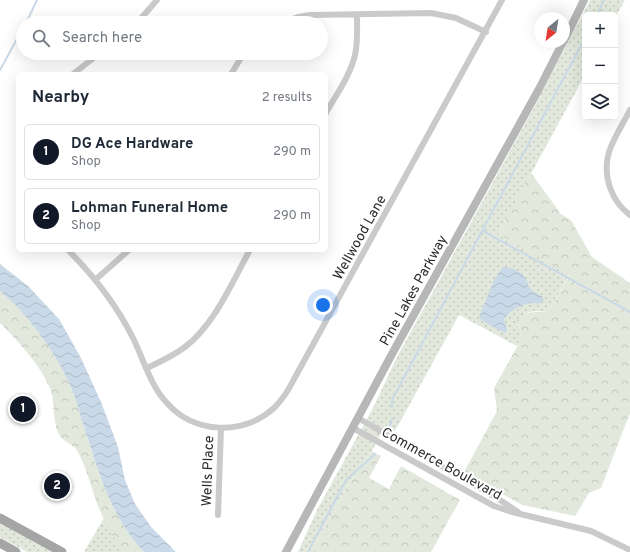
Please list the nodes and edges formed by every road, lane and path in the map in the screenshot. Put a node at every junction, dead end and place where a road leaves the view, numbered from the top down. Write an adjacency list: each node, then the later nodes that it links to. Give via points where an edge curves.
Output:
1 (157, 0): 5 (street)
2 (502, 0): 8 (street, Wellwood Lane)
3 (584, 0): 7 (street, Pine Lakes Parkway)
4 (357, 14): 6 (street); 8 (street, via 440,14 462,20); 14 (street, via 352,62)
5 (143, 16)
6 (304, 16)
7 (570, 29)
8 (486, 32): 23 (street, Wellwood Lane, via 285,396 274,408 256,420 240,426)
9 (560, 48): 22 (street, Pine Lakes Parkway)
10 (91, 60): 12 (street)
11 (240, 60): 13 (street)
12 (76, 72)
13 (232, 72)
14 (328, 109)
15 (630, 110): 16 (street, via 612,145 606,170 612,194)
16 (630, 215)
17 (70, 252): 20 (street, Wellwood Lane)
18 (127, 252): 20 (street)
19 (249, 252): 21 (street, via 215,313 201,332 177,353)
20 (95, 280): 21 (street, Wellwood Lane, via 120,314)
21 (147, 368): 23 (street, Wellwood Lane, via 159,393 176,412 198,424)
22 (358, 418): 24 (street, Pine Lakes Parkway); 25 (street, Commerce Boulevard)
23 (221, 428): 26 (street, Wells Place)
24 (353, 428): 25 (street, Commerce Boulevard, via 483,500 502,509); 32 (street, Pine Lakes Parkway)
25 (522, 514): 29 (street, Commerce Boulevard, via 591,531)
26 (218, 515)
27 (0, 518): 31 (main road)
28 (0, 543): 30 (main road)
29 (630, 550)
30 (16, 552)
31 (62, 552)
32 (286, 552)

